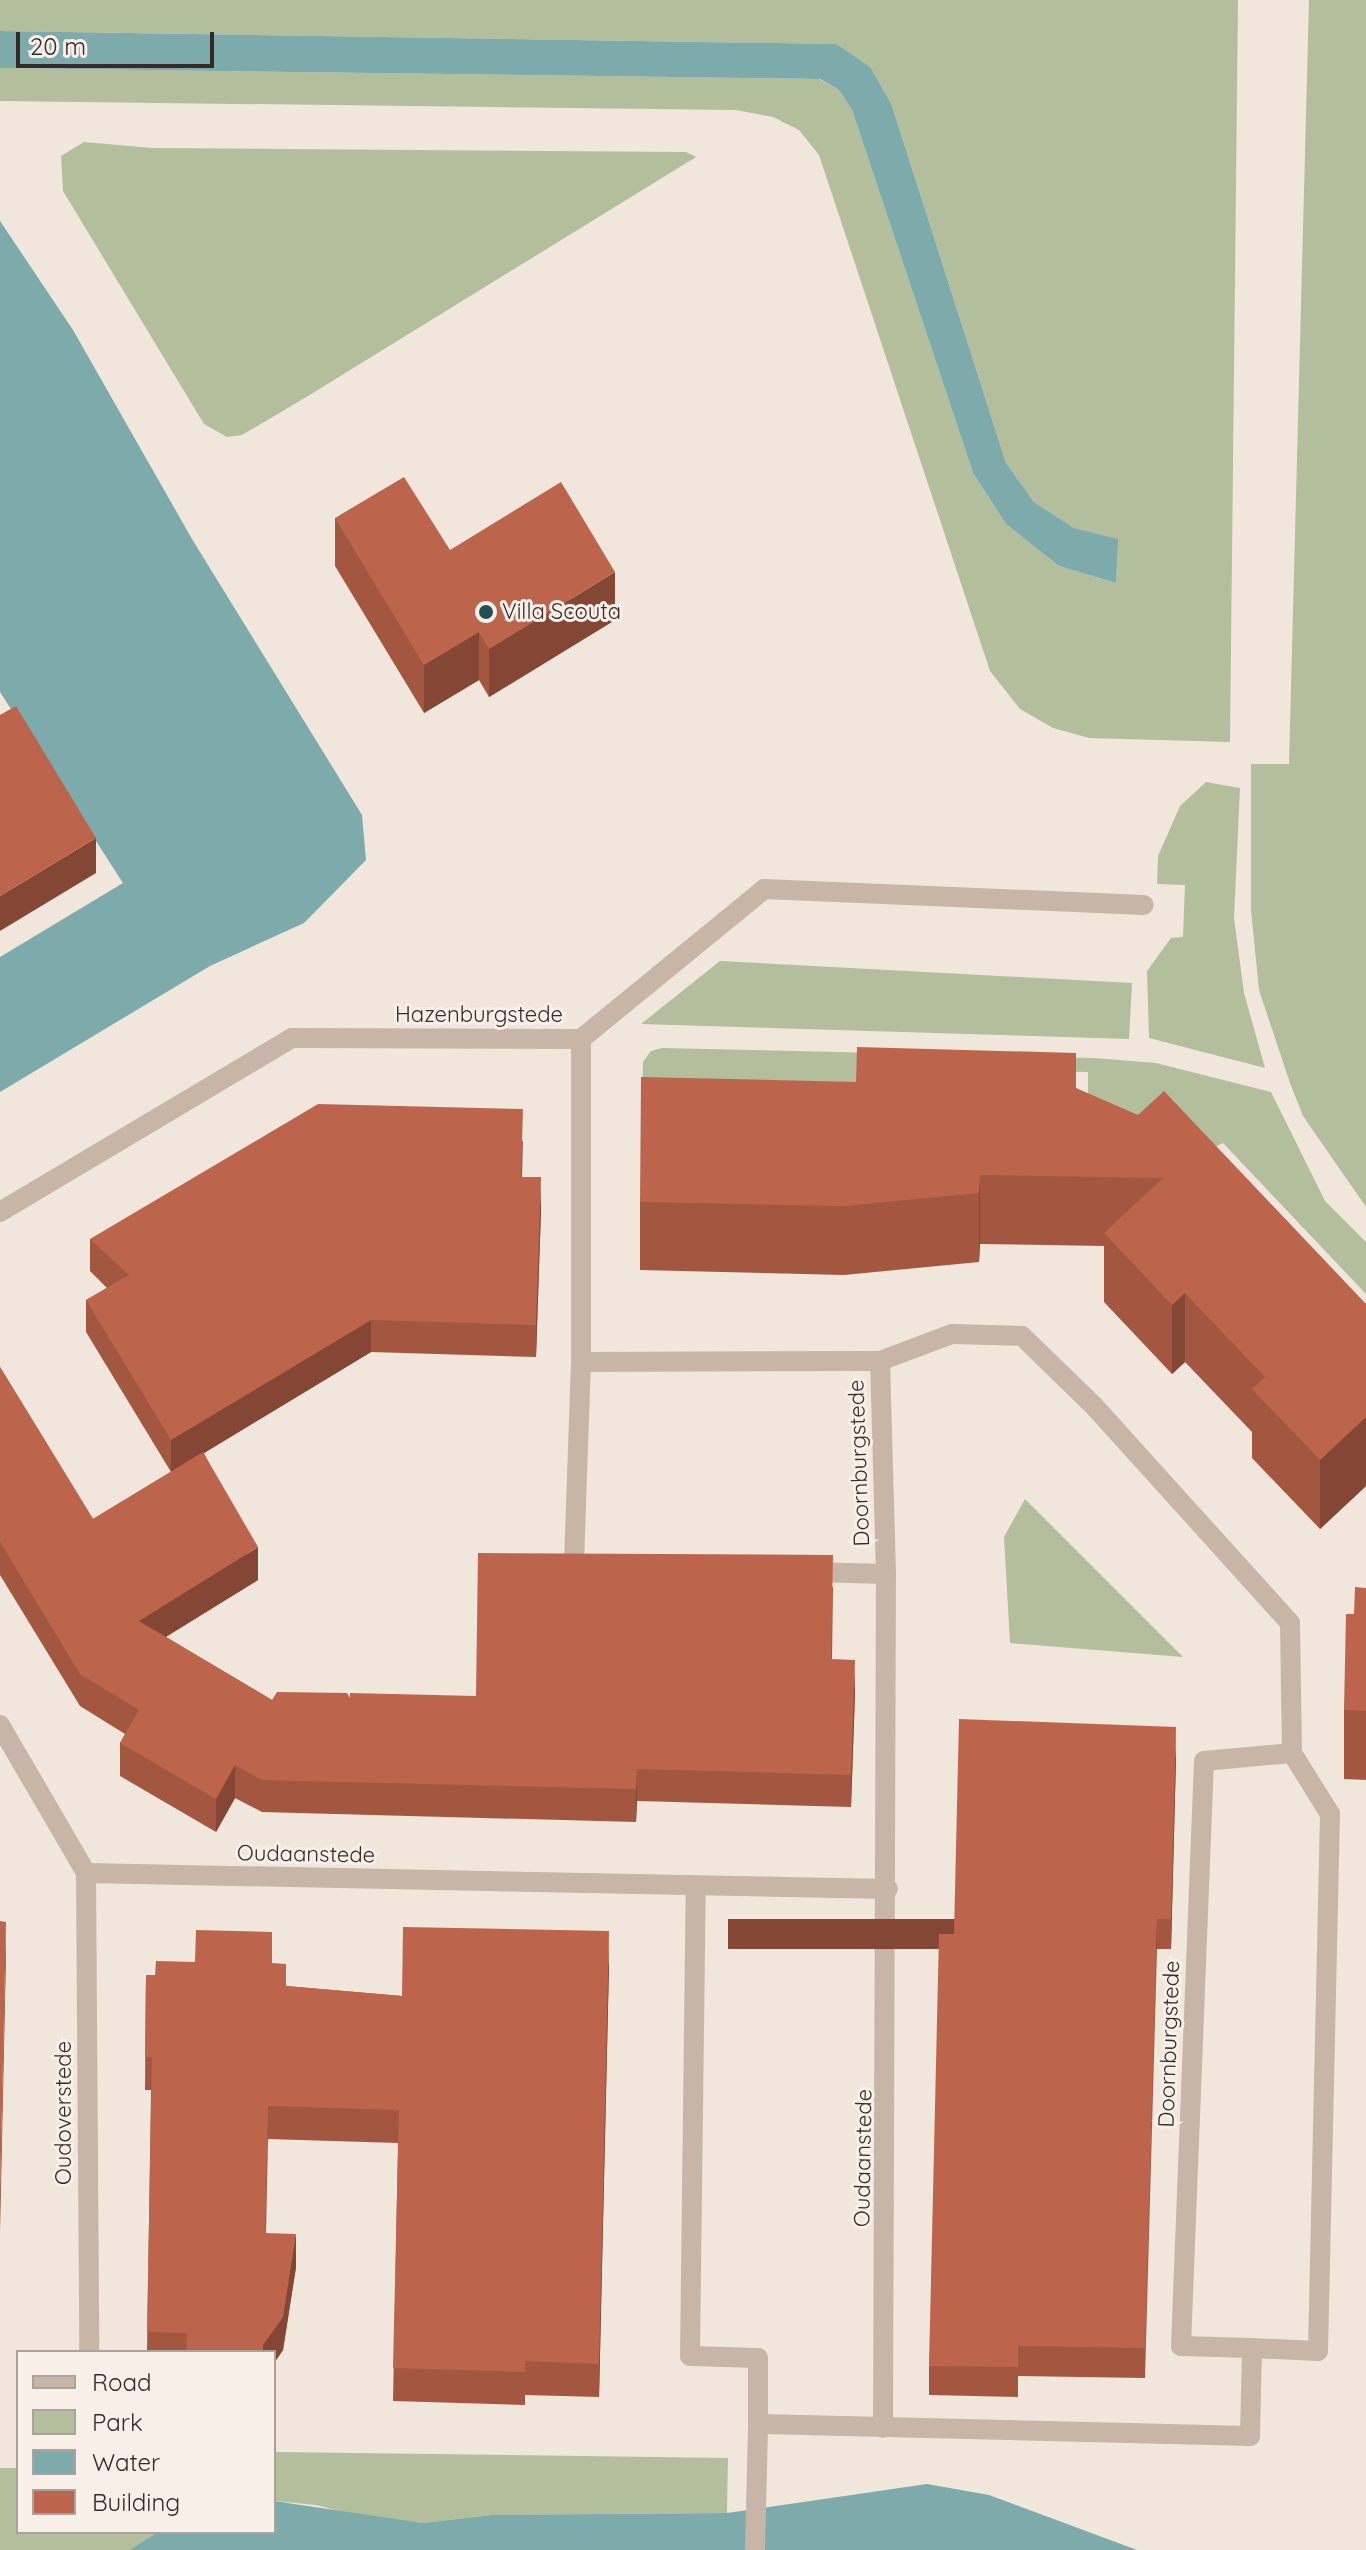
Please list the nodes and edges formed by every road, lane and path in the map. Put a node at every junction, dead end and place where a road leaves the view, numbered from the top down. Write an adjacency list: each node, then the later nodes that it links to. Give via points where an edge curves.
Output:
1 (1144, 905): 2 (street, Hazenburgstede, via 764,889)
2 (581, 1039): 3 (street, Hazenburgstede, via 292,1038); 5 (street)
3 (0, 1212)
4 (880, 1361): 5 (street, Doornburgstede); 8 (street, Doornburgstede); 10 (street, Doornburgstede, via 952,1334 1022,1336 1094,1406 1290,1623)
5 (581, 1362): 6 (street, via 574,1567)
6 (605, 1568)
7 (793, 1572): 8 (street, Doornburgstede)
8 (886, 1574): 13 (street, Oudaanstede)
9 (0, 1725): 11 (street)
10 (1292, 1753): 14 (street, Doornburgstede, via 1330,1814 1318,2351); 14 (street, Doornburgstede, via 1204,1761 1181,2346)
11 (86, 1873): 12 (street, Oudaanstede); 15 (street, Oudoverstede)
12 (696, 1886): 13 (street, Oudaanstede); 16 (street, via 690,2356 758,2358)
13 (888, 1889): 17 (street, Oudaanstede)
14 (1252, 2348): 17 (street, via 1250,2436)
15 (89, 2350)
16 (758, 2424): 17 (street); 18 (street)
17 (883, 2428)
18 (755, 2550)

